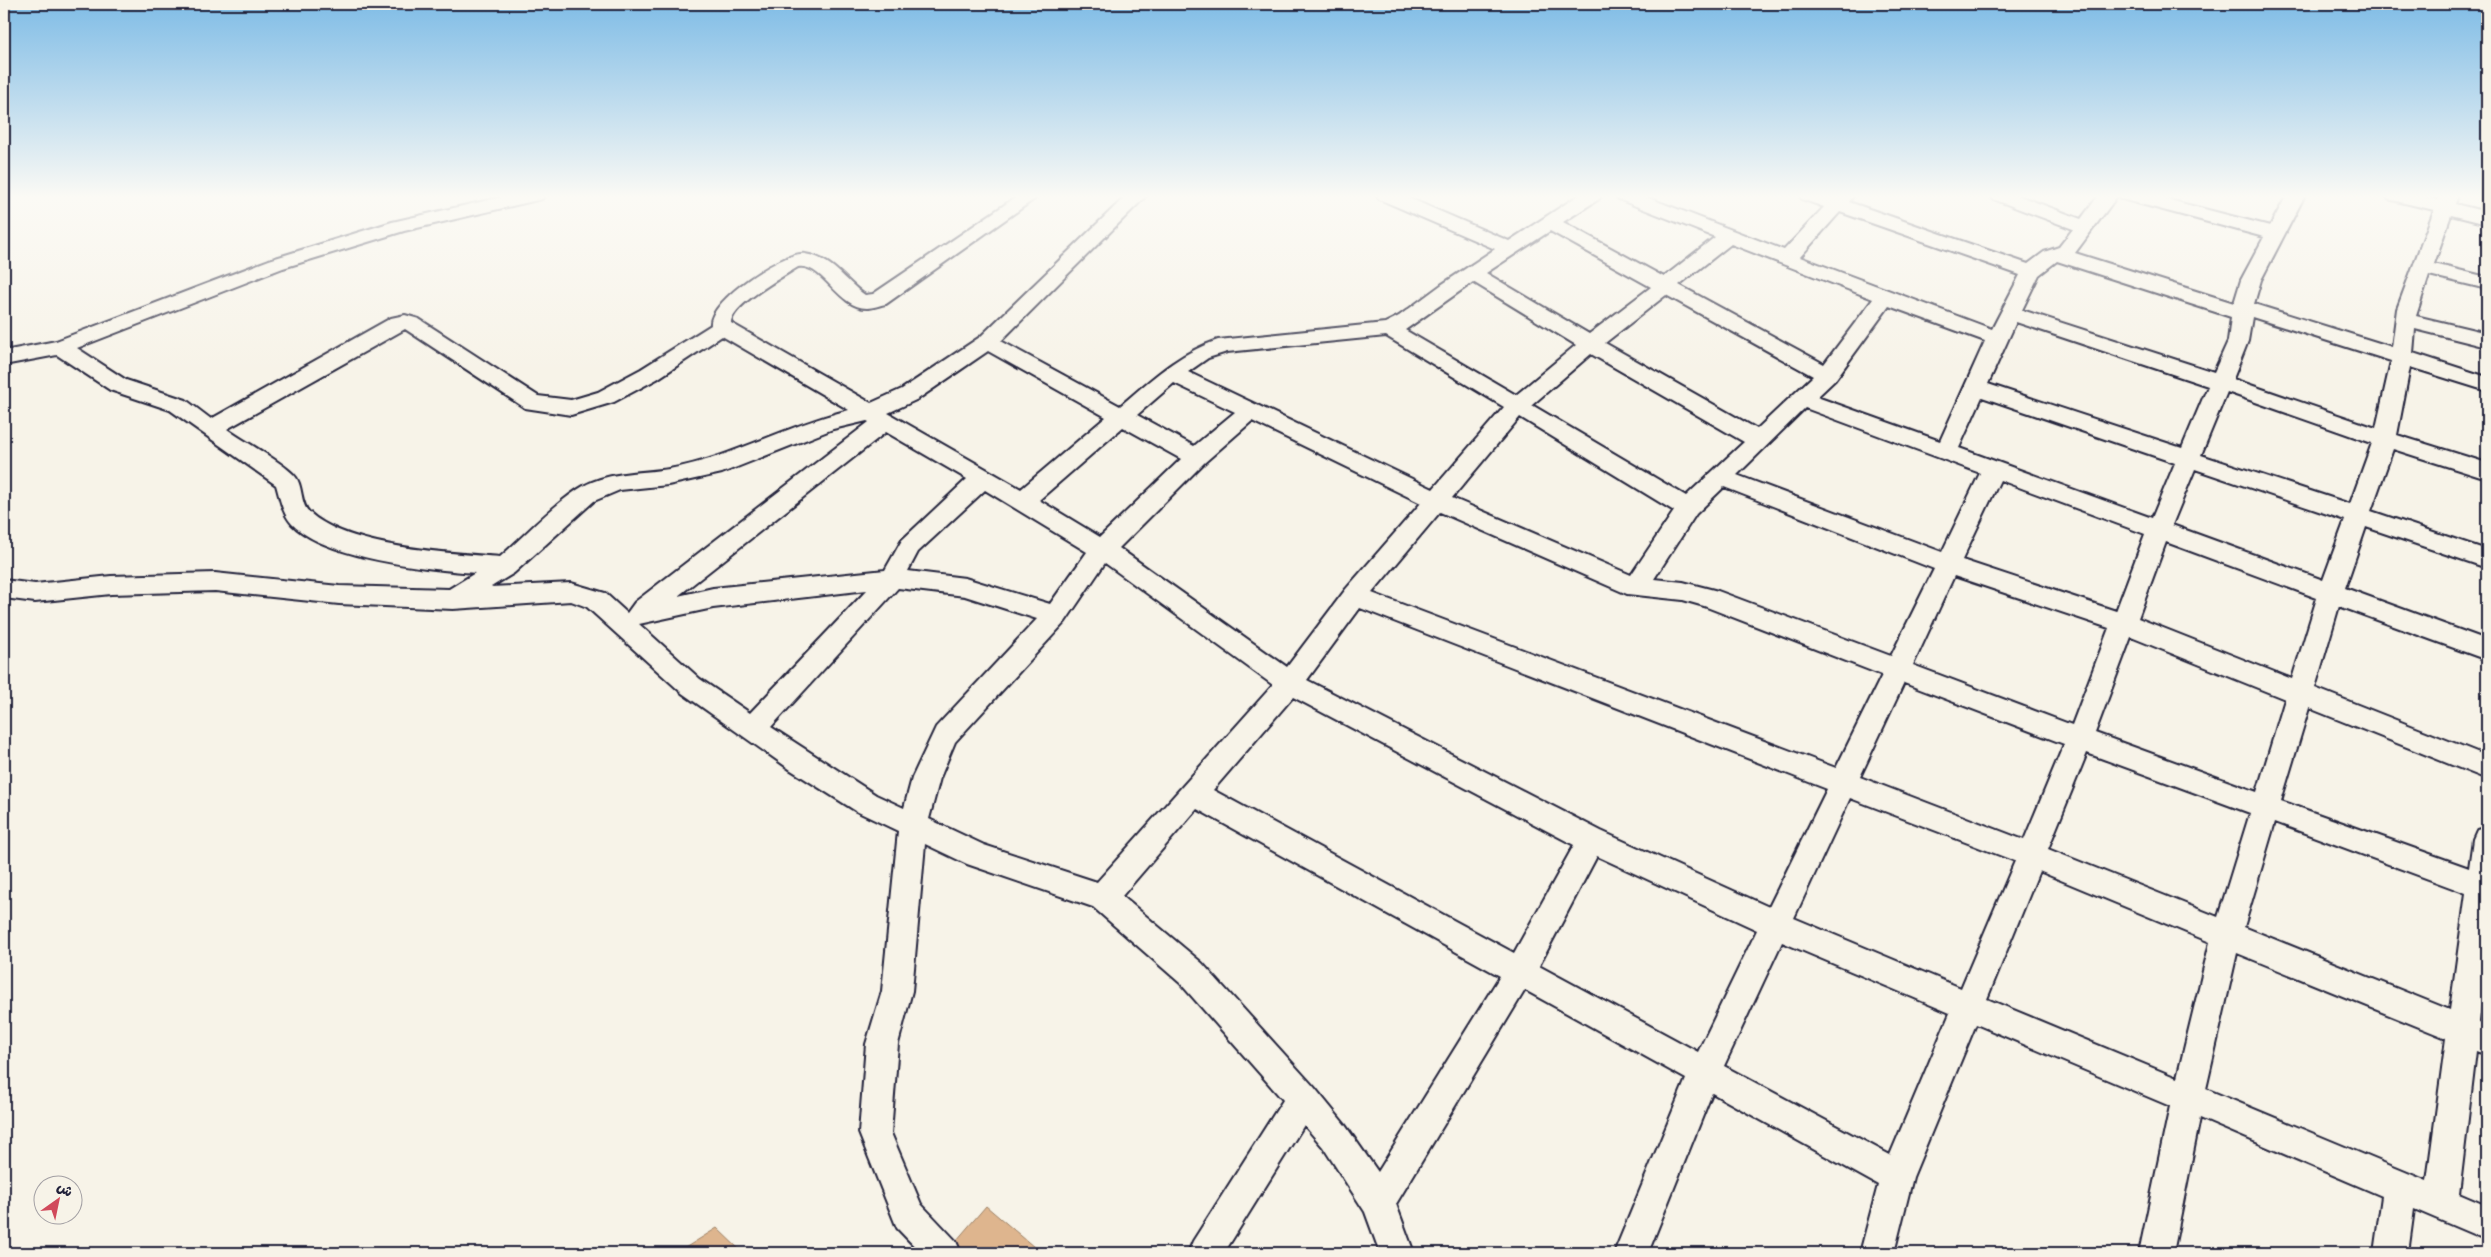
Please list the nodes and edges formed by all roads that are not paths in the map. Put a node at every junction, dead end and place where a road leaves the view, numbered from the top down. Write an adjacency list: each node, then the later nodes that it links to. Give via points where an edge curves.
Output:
1 (309, 254): 29 (street)
2 (945, 254): 23 (street, via 879,299 866,302 815,263 801,259 730,304 722,314)
3 (1078, 254): 27 (street)
4 (1503, 254): 16 (street)
5 (1605, 254): 18 (street)
6 (1706, 254): 18 (street)
7 (1774, 254): 13 (street)
8 (1792, 254): 13 (street)
9 (1983, 254): 15 (street)
10 (2057, 254): 15 (street); 20 (street)
11 (2265, 254): 20 (street, via 2251,280)
12 (2427, 254): 14 (street)
13 (1787, 259): 19 (street)
14 (2422, 267): 17 (street); 22 (street)
15 (2031, 272): 21 (street)
16 (1472, 273): 24 (street, via 1406,322); 28 (street)
17 (2487, 283)
18 (1664, 287): 28 (street); 33 (street)
19 (1885, 297): 25 (street); 33 (street)
20 (2243, 310): 30 (street); 34 (street, via 2238,341)
21 (2010, 313): 25 (street); 34 (street)
22 (2405, 320): 26 (street); 30 (street)
23 (722, 327): 41 (street); 42 (street, via 606,398 571,408 533,403 412,324 398,323)
24 (1389, 329): 32 (street, via 1225,344 1201,353); 38 (street)
25 (1997, 338): 36 (street)
26 (2487, 340)
27 (987, 342): 40 (street); 41 (street)
28 (1590, 344): 38 (street); 44 (street)
29 (60, 347): 31 (street); 42 (street, via 118,385 178,405)
30 (2402, 357): 35 (street); 43 (street)
31 (4, 358)
32 (1172, 372): 39 (street); 40 (street)
33 (1827, 375): 37 (street)
34 (2220, 382): 43 (street); 47 (street)
35 (2487, 384)
36 (1975, 387): 45 (street); 47 (street)
37 (1802, 398): 44 (street); 45 (street)
38 (1518, 405): 53 (street); 54 (street)
39 (1251, 410): 46 (street); 53 (street)
40 (1121, 415): 46 (street); 52 (street)
41 (877, 417): 51 (street); 60 (street, via 827,424 722,465 668,477 617,482 601,488 586,495); 68 (street)
42 (210, 430): 60 (street, via 286,480 292,492 292,505 302,519 331,537 420,559)
43 (2385, 439): 49 (street); 55 (street)
44 (1758, 440): 50 (street)
45 (1947, 451): 48 (street)
46 (1196, 457): 57 (street)
47 (2187, 457): 55 (street); 56 (street)
48 (1994, 468): 56 (street); 59 (street)
49 (2487, 471)
50 (1720, 477): 54 (street); 59 (street)
51 (982, 480): 52 (street); 61 (street, via 910,546)
52 (1024, 501): 57 (street)
53 (1438, 501): 62 (street); 65 (street)
54 (1688, 508): 62 (street)
55 (2358, 515): 58 (street); 64 (street)
56 (2158, 528): 64 (street); 69 (street)
57 (1101, 551): 67 (street); 72 (street, via 1124,563)
58 (2487, 559)
59 (1949, 565): 69 (street); 71 (street)
60 (505, 567): 66 (street)
61 (894, 578): 67 (street, via 965,587); 68 (street, via 713,598); 74 (street)
62 (1636, 587): 71 (street, via 1703,596)
63 (4, 589): 66 (street, via 34,593 111,585 215,582 339,596)
64 (2330, 592): 70 (street); 73 (street)
65 (1354, 596): 72 (street); 77 (street)
66 (453, 599): 68 (street, via 571,592 596,600)
67 (1056, 615): 80 (street, via 945,735 926,778)
68 (631, 620): 74 (street, via 691,686)
69 (2123, 623): 73 (street); 75 (street)
70 (2487, 650)
71 (1897, 669): 75 (street); 77 (street)
72 (1290, 683): 78 (street); 81 (street)
73 (2301, 694): 76 (street); 79 (street)
74 (752, 729): 80 (street, via 866,802)
75 (2080, 739): 79 (street); 83 (street)
76 (2487, 768)
77 (1842, 782): 83 (street); 86 (street)
78 (1193, 793): 85 (street); 88 (street)
79 (2265, 807): 84 (street); 87 (street)
80 (913, 825): 85 (street, via 976,855); 99 (street, via 897,990 882,1044 875,1133 909,1216)
81 (1590, 840): 86 (street); 88 (street)
82 (2487, 840): 84 (street)
83 (2031, 855): 87 (street); 89 (street)
84 (2484, 887): 90 (street)
85 (1102, 897): 93 (street, via 1190,973)
86 (1776, 924): 89 (street); 91 (street)
87 (2227, 934): 90 (street); 92 (street)
88 (1520, 971): 91 (street); 96 (street)
89 (1968, 1006): 92 (street); 94 (street)
90 (2475, 1035): 97 (street)
91 (1705, 1072): 94 (street); 102 (street)
92 (2188, 1097): 95 (street); 104 (street)
93 (1303, 1098): 96 (street, via 1334,1136); 100 (street)
94 (1898, 1177): 103 (street)
95 (2400, 1186): 97 (street); 105 (street)
96 (1378, 1202): 101 (street)
97 (2441, 1203): 98 (street)
98 (2487, 1223)
99 (944, 1253)
100 (1205, 1253)
101 (1397, 1253)
102 (1631, 1253)
103 (1877, 1253)
104 (2156, 1253)
105 (2392, 1253)

